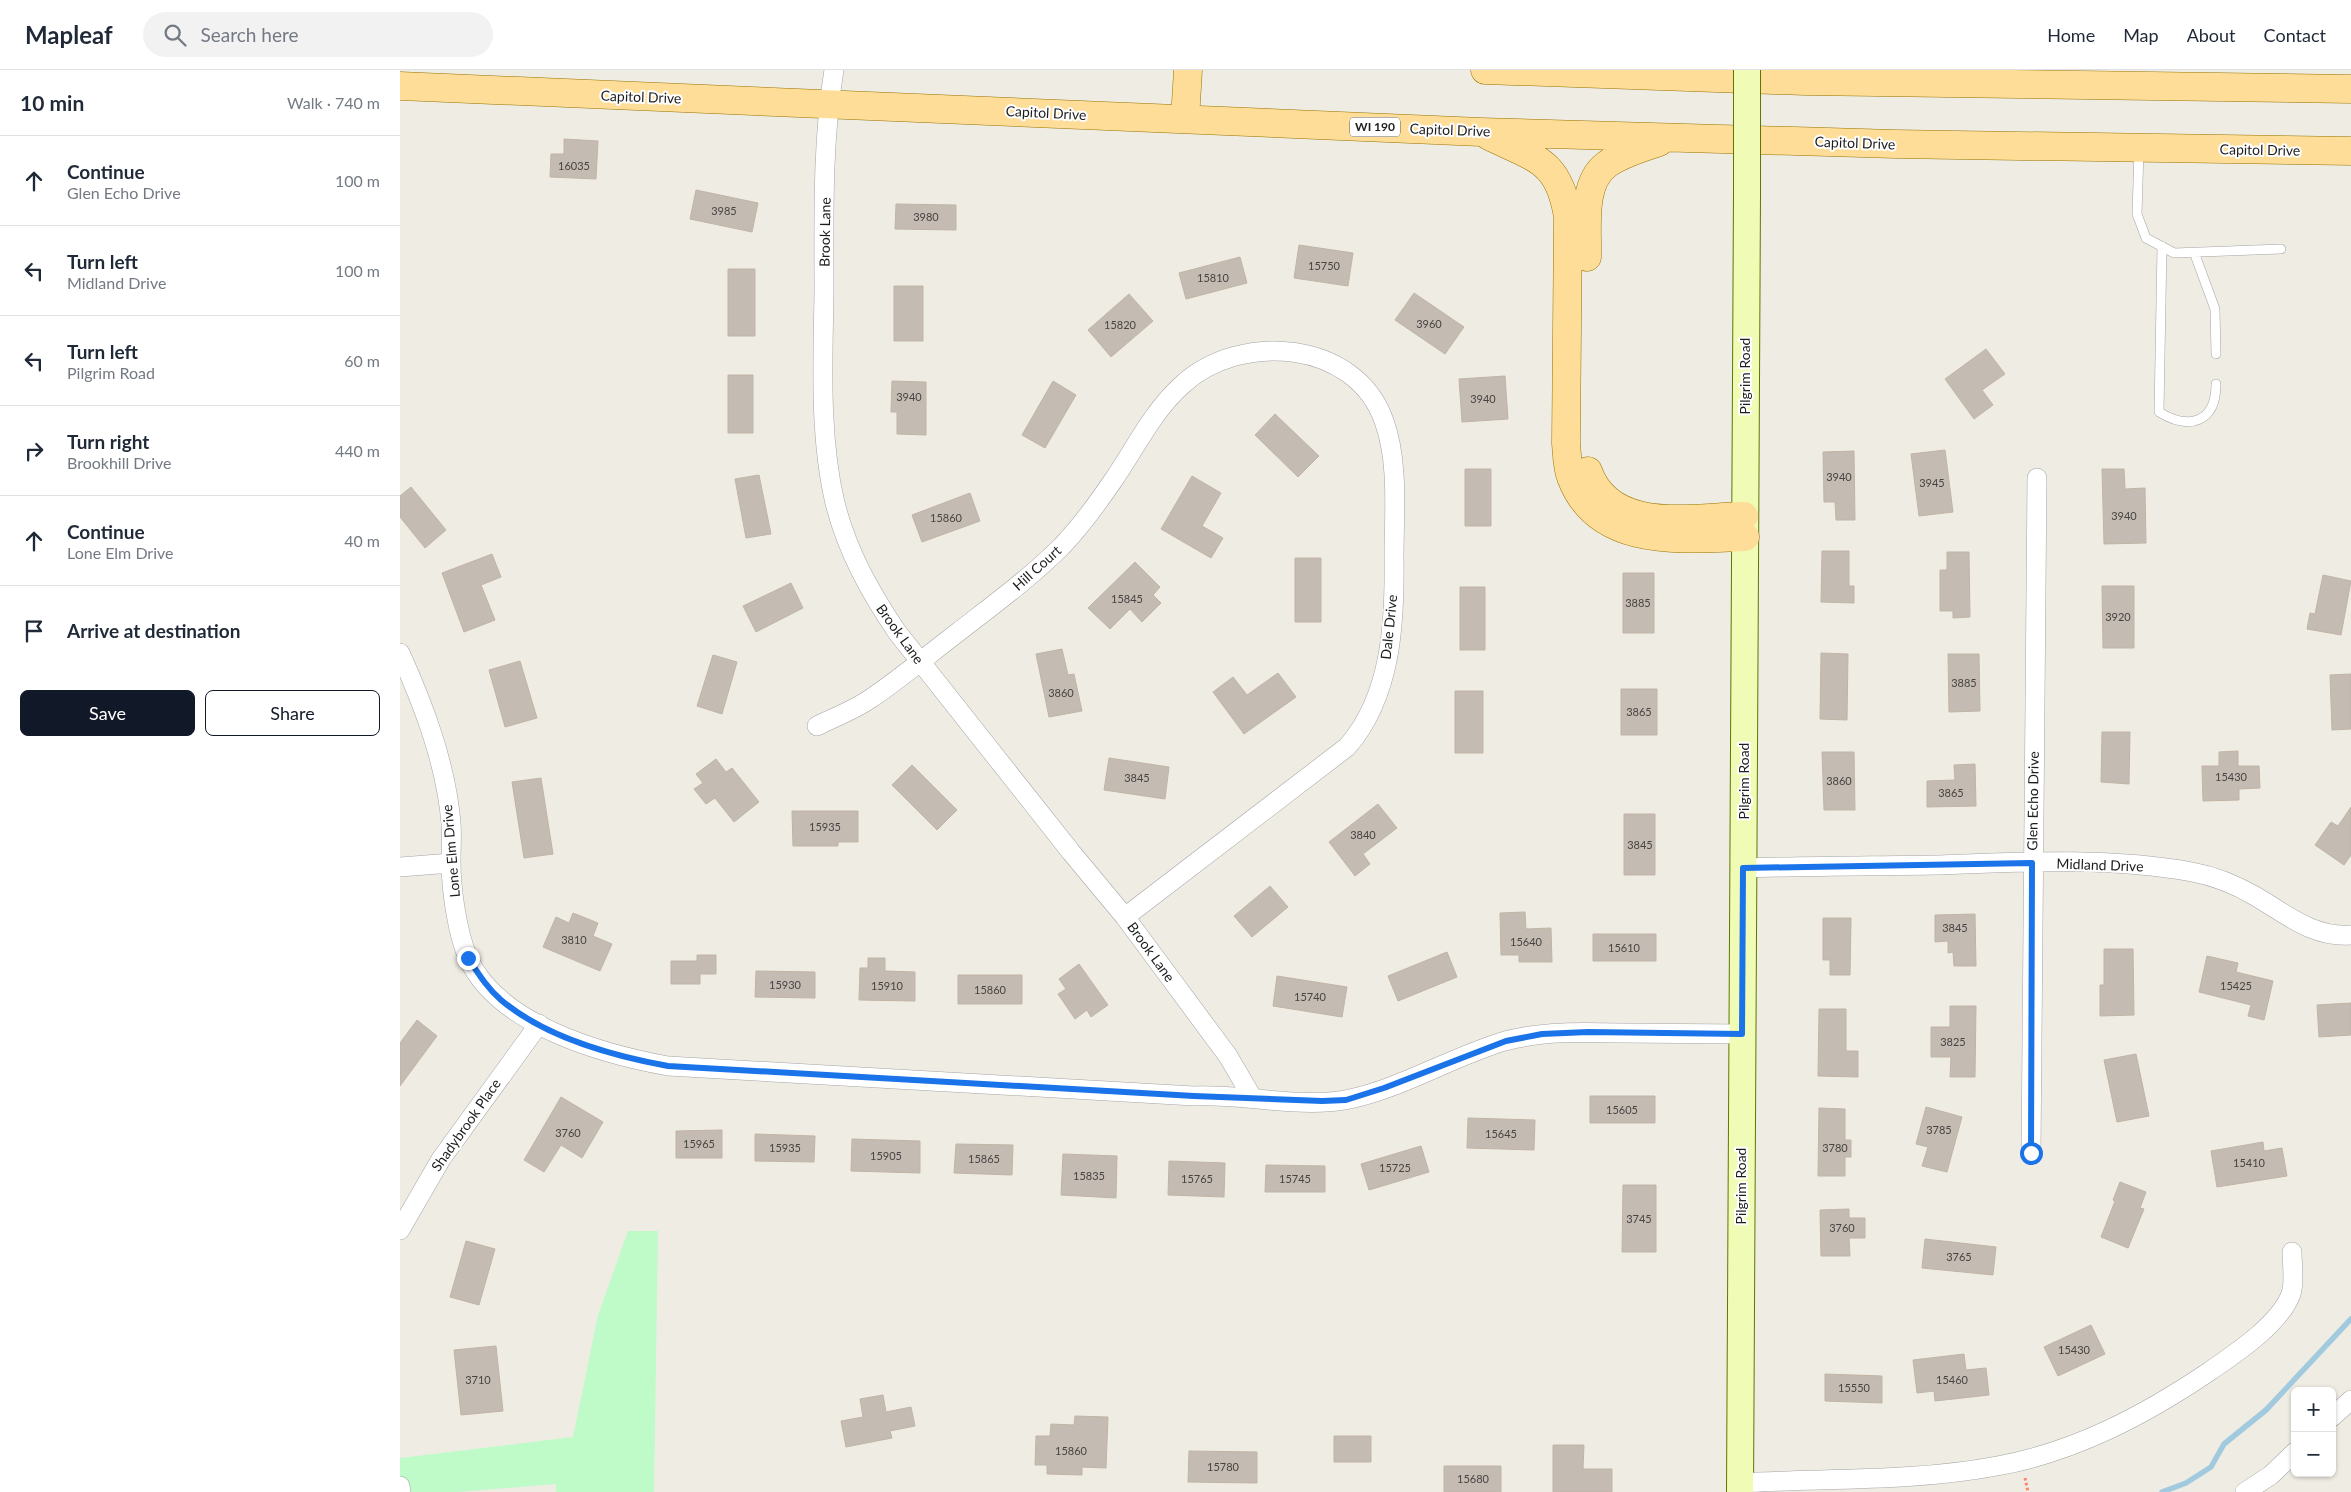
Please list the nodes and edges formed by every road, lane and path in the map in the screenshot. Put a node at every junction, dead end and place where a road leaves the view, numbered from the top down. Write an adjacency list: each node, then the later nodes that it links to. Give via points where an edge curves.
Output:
1 (834, 70): 11 (street, Brook Lane)
2 (1188, 70): 12 (main road)
3 (1485, 70): 7 (main road)
4 (1747, 70): 24 (main road, Pilgrim Road, bridge)
5 (1839, 70): 7 (main road)
6 (1980, 70): 8 (main road)
7 (1805, 81): 8 (main road)
8 (2016, 85): 10 (main road)
9 (400, 86): 11 (main road, Capitol Drive / WI 190)
10 (2351, 89)
11 (829, 103): 12 (main road, Capitol Drive / WI 190); 26 (street, Brook Lane, via 824,204 823,361 827,465 836,505 857,565 873,597)
12 (1185, 119): 13 (main road, Capitol Drive / WI 190)
13 (1481, 132): 14 (main road, Capitol Drive / WI 190); 24 (main road, via 1538,160 1555,174 1565,196 1568,217 1566,443 1570,476 1580,496 1600,518 1616,528 1631,532 1686,539)
14 (1670, 138): 15 (main road, Capitol Drive / WI 190); 24 (main road, via 1606,165 1591,188 1587,233 1584,458 1599,490 1628,513 1658,519)
15 (2139, 148): 16 (main road, Capitol Drive / WI 190); 17 (lane, via 2137,214 2146,238)
16 (2351, 151)
17 (2162, 246): 19 (lane, via 2174,253); 22 (lane, via 2159,412 2174,421 2193,423 2211,412)
18 (2281, 249): 19 (lane)
19 (2194, 252): 20 (lane, via 2215,309)
20 (2216, 354)
21 (1213, 365): 26 (street, Hill Court, via 1184,383 1158,410 1113,481 1063,544 1014,589); 32 (street, Dale Drive, via 1237,355 1288,350 1341,369 1352,375 1369,393 1384,421 1391,460 1394,567 1391,636 1378,696 1367,721 1347,747)
22 (2216, 384)
23 (2037, 478): 29 (street, Glen Echo Drive)
24 (1745, 526): 31 (main road, Pilgrim Road)
25 (400, 653): 28 (street, Lone Elm Drive, via 417,690 438,753 451,823)
26 (919, 662): 27 (street, Hill Court, via 870,699); 32 (street, Brook Lane)
27 (817, 726)
28 (451, 862): 30 (street); 34 (street, Lone Elm Drive, via 468,958 482,980 502,1000)
29 (2032, 863): 31 (street, Midland Drive); 33 (street, Midland Drive, via 2164,868 2201,874 2237,887 2301,926); 37 (street, Glen Echo Drive)
30 (400, 867)
31 (1743, 868): 35 (main road, Pilgrim Road)
32 (1125, 917): 36 (street, Brook Lane, via 1228,1056)
33 (2351, 935)
34 (538, 1024): 36 (street, Lone Elm Drive, via 603,1051 668,1066); 38 (street, Shadybrook Place, via 452,1143)
35 (1742, 1034): 36 (street, Lone Elm Drive, via 1542,1034 1506,1041 1346,1100); 45 (main road, Pilgrim Road)
36 (1252, 1097)
37 (2031, 1153)
38 (400, 1230)
39 (2292, 1252): 45 (street, via 2292,1292 2284,1310 2224,1361 2163,1403 2108,1431 2055,1451 1950,1474)
40 (2351, 1400): 41 (street)
41 (2336, 1413)
42 (2291, 1456): 48 (street, via 2271,1476)
43 (2026, 1484): 47 (path)
44 (400, 1486): 46 (street)
45 (1740, 1488)
46 (401, 1492)
47 (2028, 1492)
48 (2245, 1492)

